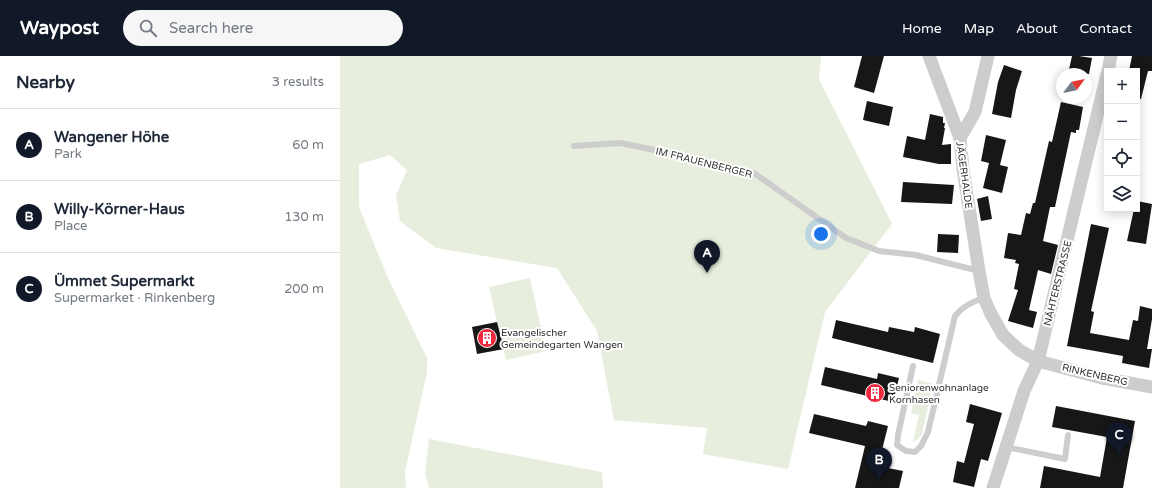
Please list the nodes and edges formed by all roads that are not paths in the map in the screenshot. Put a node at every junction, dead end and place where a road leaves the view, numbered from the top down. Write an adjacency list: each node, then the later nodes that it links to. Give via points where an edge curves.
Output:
1 (929, 56): 6 (street, JÄGERHALDE)
2 (988, 56): 6 (street, via 974,112)
3 (1111, 56): 4 (street, NÄHTERSTRASSE)
4 (1108, 68)
5 (1104, 85): 10 (street, NÄHTERSTRASSE)
6 (960, 138): 8 (street, JÄGERHALDE)
7 (574, 146): 8 (lane, IM FRAUENBERGER, via 620,143 754,173 846,238 879,251 916,255)
8 (979, 270): 9 (street, JÄGERHALDE)
9 (984, 298): 10 (street, JÄGERHALDE, via 1003,335 1019,350); 11 (lane, via 960,309 955,316 928,432 915,452 906,451 897,445)
10 (1038, 360): 12 (street, RINKENBERG, via 1102,378); 14 (street, NÄHTERSTRASSE, via 1024,391)
11 (913, 366)
12 (1152, 387)
13 (1068, 436): 14 (lane, via 1065,459)
14 (1006, 447): 15 (street, NÄHTERSTRASSE)
15 (993, 488)

